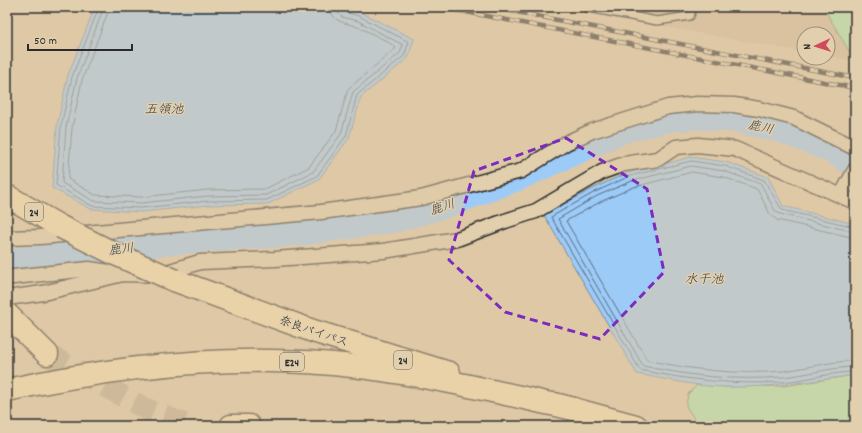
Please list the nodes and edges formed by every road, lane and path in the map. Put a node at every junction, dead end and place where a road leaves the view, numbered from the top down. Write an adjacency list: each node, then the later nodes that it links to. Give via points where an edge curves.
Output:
1 (584, 7): 2 (lane, via 657,21 690,16)
2 (693, 7)
3 (855, 148): 8 (street, via 794,118 734,105 696,104 668,107 592,131 566,143 521,171 421,198 321,212)
4 (855, 170): 6 (street)
5 (7, 196): 15 (highway, 奈良バイパス / 24, bridge, via 61,227 174,280 313,331 423,366)
6 (842, 196): 7 (street); 9 (street, via 735,149 698,145 676,148 658,159 624,164 602,172 536,212 457,239 383,251 200,262 157,275)
7 (855, 202)
8 (7, 238)
9 (123, 274): 10 (street, via 90,269); 11 (street, via 43,293)
10 (13, 277)
11 (7, 298)
12 (12, 319): 13 (highway)
13 (47, 354)
14 (7, 390): 15 (highway, E24, via 78,376 148,367 217,362 310,362 449,382)
15 (574, 409): 18 (highway, 奈良バイパス / 24)
16 (231, 426): 17 (highway)
17 (249, 426)
18 (636, 426)

